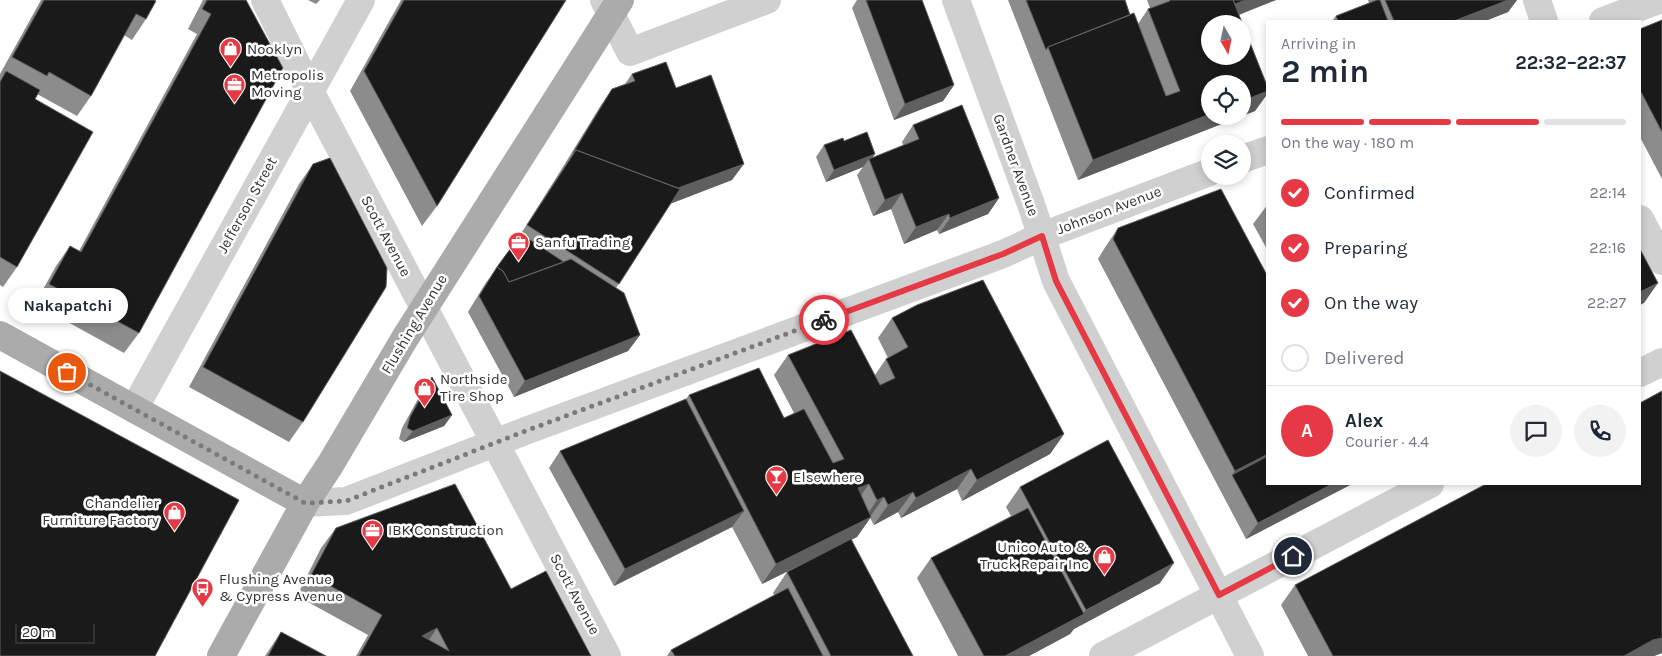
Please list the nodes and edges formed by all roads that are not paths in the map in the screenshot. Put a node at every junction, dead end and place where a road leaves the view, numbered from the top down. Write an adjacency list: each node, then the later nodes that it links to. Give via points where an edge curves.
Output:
1 (265, 0): 10 (street, Scott Avenue)
2 (361, 0): 10 (street, Jefferson Street)
3 (767, 0): 7 (street, via 630,52)
4 (956, 0): 15 (street, Gardner Avenue)
5 (1537, 0): 8 (street)
6 (1659, 0): 9 (street)
7 (611, 5): 17 (main road, Flushing Avenue)
8 (1544, 20)
9 (1606, 20)
10 (310, 92): 17 (street, Scott Avenue); 21 (street, Jefferson Street)
11 (1266, 151): 12 (street)
12 (1251, 156)
13 (1201, 175): 15 (street, Johnson Avenue)
14 (1641, 221): 16 (street)
15 (1042, 236): 22 (street, Johnson Avenue, via 1003,254); 25 (street, Gardner Avenue, via 1056,281)
16 (1662, 261)
17 (424, 307): 22 (street, Scott Avenue); 24 (main road, Flushing Avenue)
18 (0, 335): 21 (main road)
19 (1662, 362): 20 (street)
20 (1641, 372)
21 (134, 409): 24 (main road)
22 (495, 442): 24 (street, Johnson Avenue, via 346,501); 27 (street, Scott Avenue)
23 (1428, 485): 25 (street)
24 (305, 503): 26 (main road, Flushing Avenue)
25 (1219, 595): 28 (street); 29 (street, Gardner Avenue)
26 (221, 656)
27 (607, 656)
28 (1102, 656)
29 (1250, 656)

